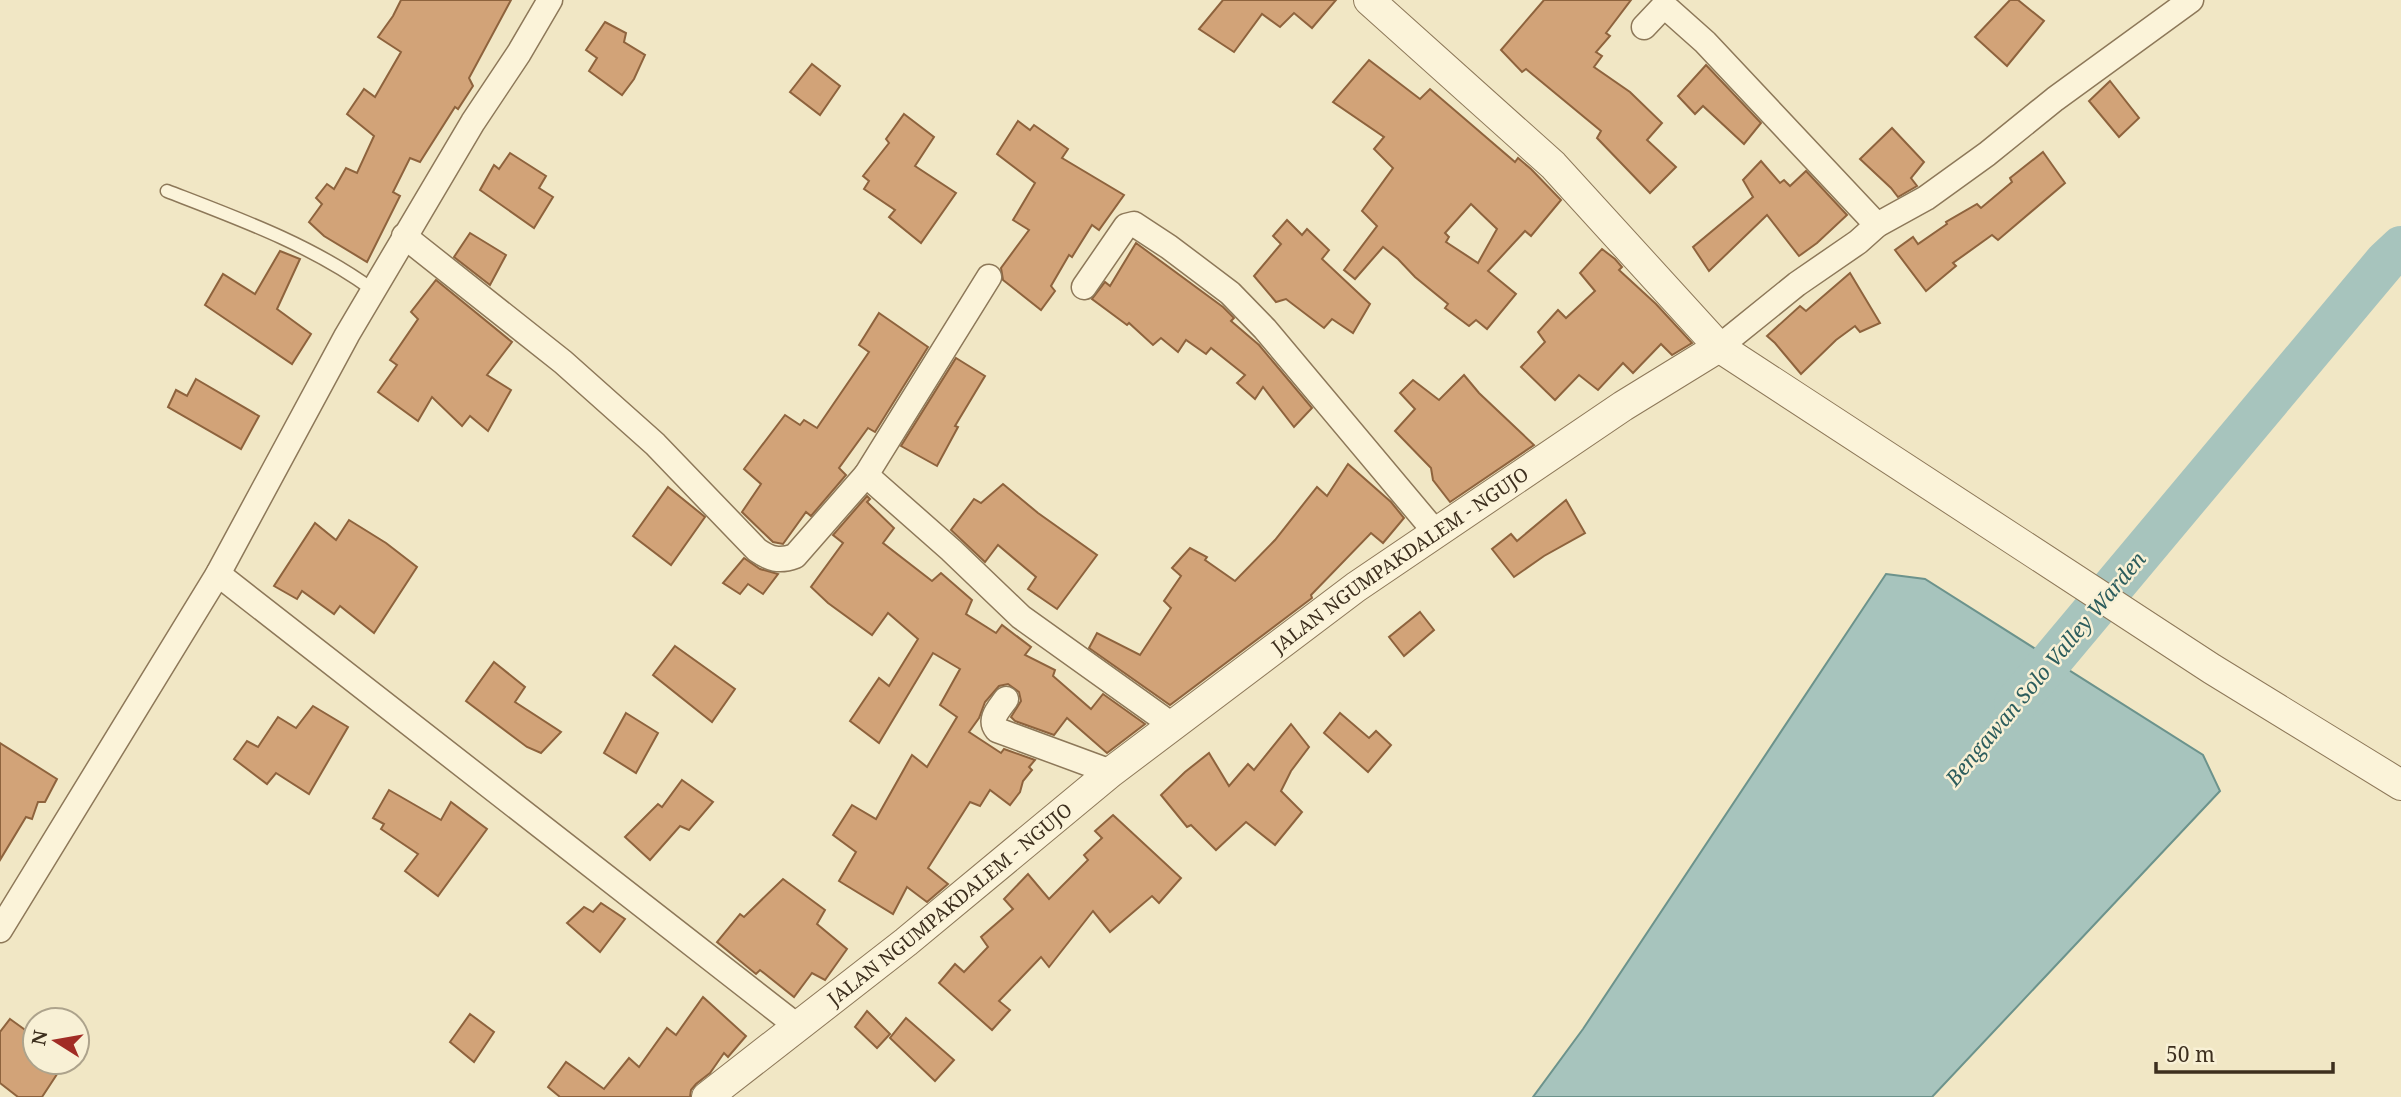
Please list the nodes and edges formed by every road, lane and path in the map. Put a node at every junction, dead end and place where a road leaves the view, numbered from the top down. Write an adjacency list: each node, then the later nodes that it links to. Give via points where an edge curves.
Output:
1 (550, 0): 7 (street)
2 (1369, 0): 11 (street, via 1553,165)
3 (2191, 0): 6 (street, via 1926,198)
4 (1644, 27): 6 (street, via 1661,9 1669,10 1705,42)
5 (167, 191): 10 (lane, via 337,265)
6 (1877, 225): 11 (street)
7 (404, 236): 10 (street); 12 (street, via 563,362 655,444 769,559 783,561 795,556)
8 (989, 277): 12 (street)
9 (1084, 287): 13 (street, via 1126,226 1134,224 1169,247 1230,293 1265,329)
10 (373, 290): 14 (street)
11 (1718, 347): 13 (street, JALAN NGUMPAKDALEM - NGUJO, via 1623,406); 18 (street, via 2211,669)
12 (866, 475): 16 (street, via 1021,617)
13 (1437, 534): 16 (street, JALAN NGUMPAKDALEM - NGUJO, via 1356,587)
14 (218, 574): 19 (street); 20 (street)
15 (1006, 699): 17 (street, via 993,718 997,730)
16 (1172, 726): 17 (street, JALAN NGUMPAKDALEM - NGUJO)
17 (1111, 772): 20 (street, JALAN NGUMPAKDALEM - NGUJO)
18 (2401, 785)
19 (0, 930)
20 (797, 1026): 21 (street, JALAN NGUMPAKDALEM - NGUJO)
21 (707, 1097)

